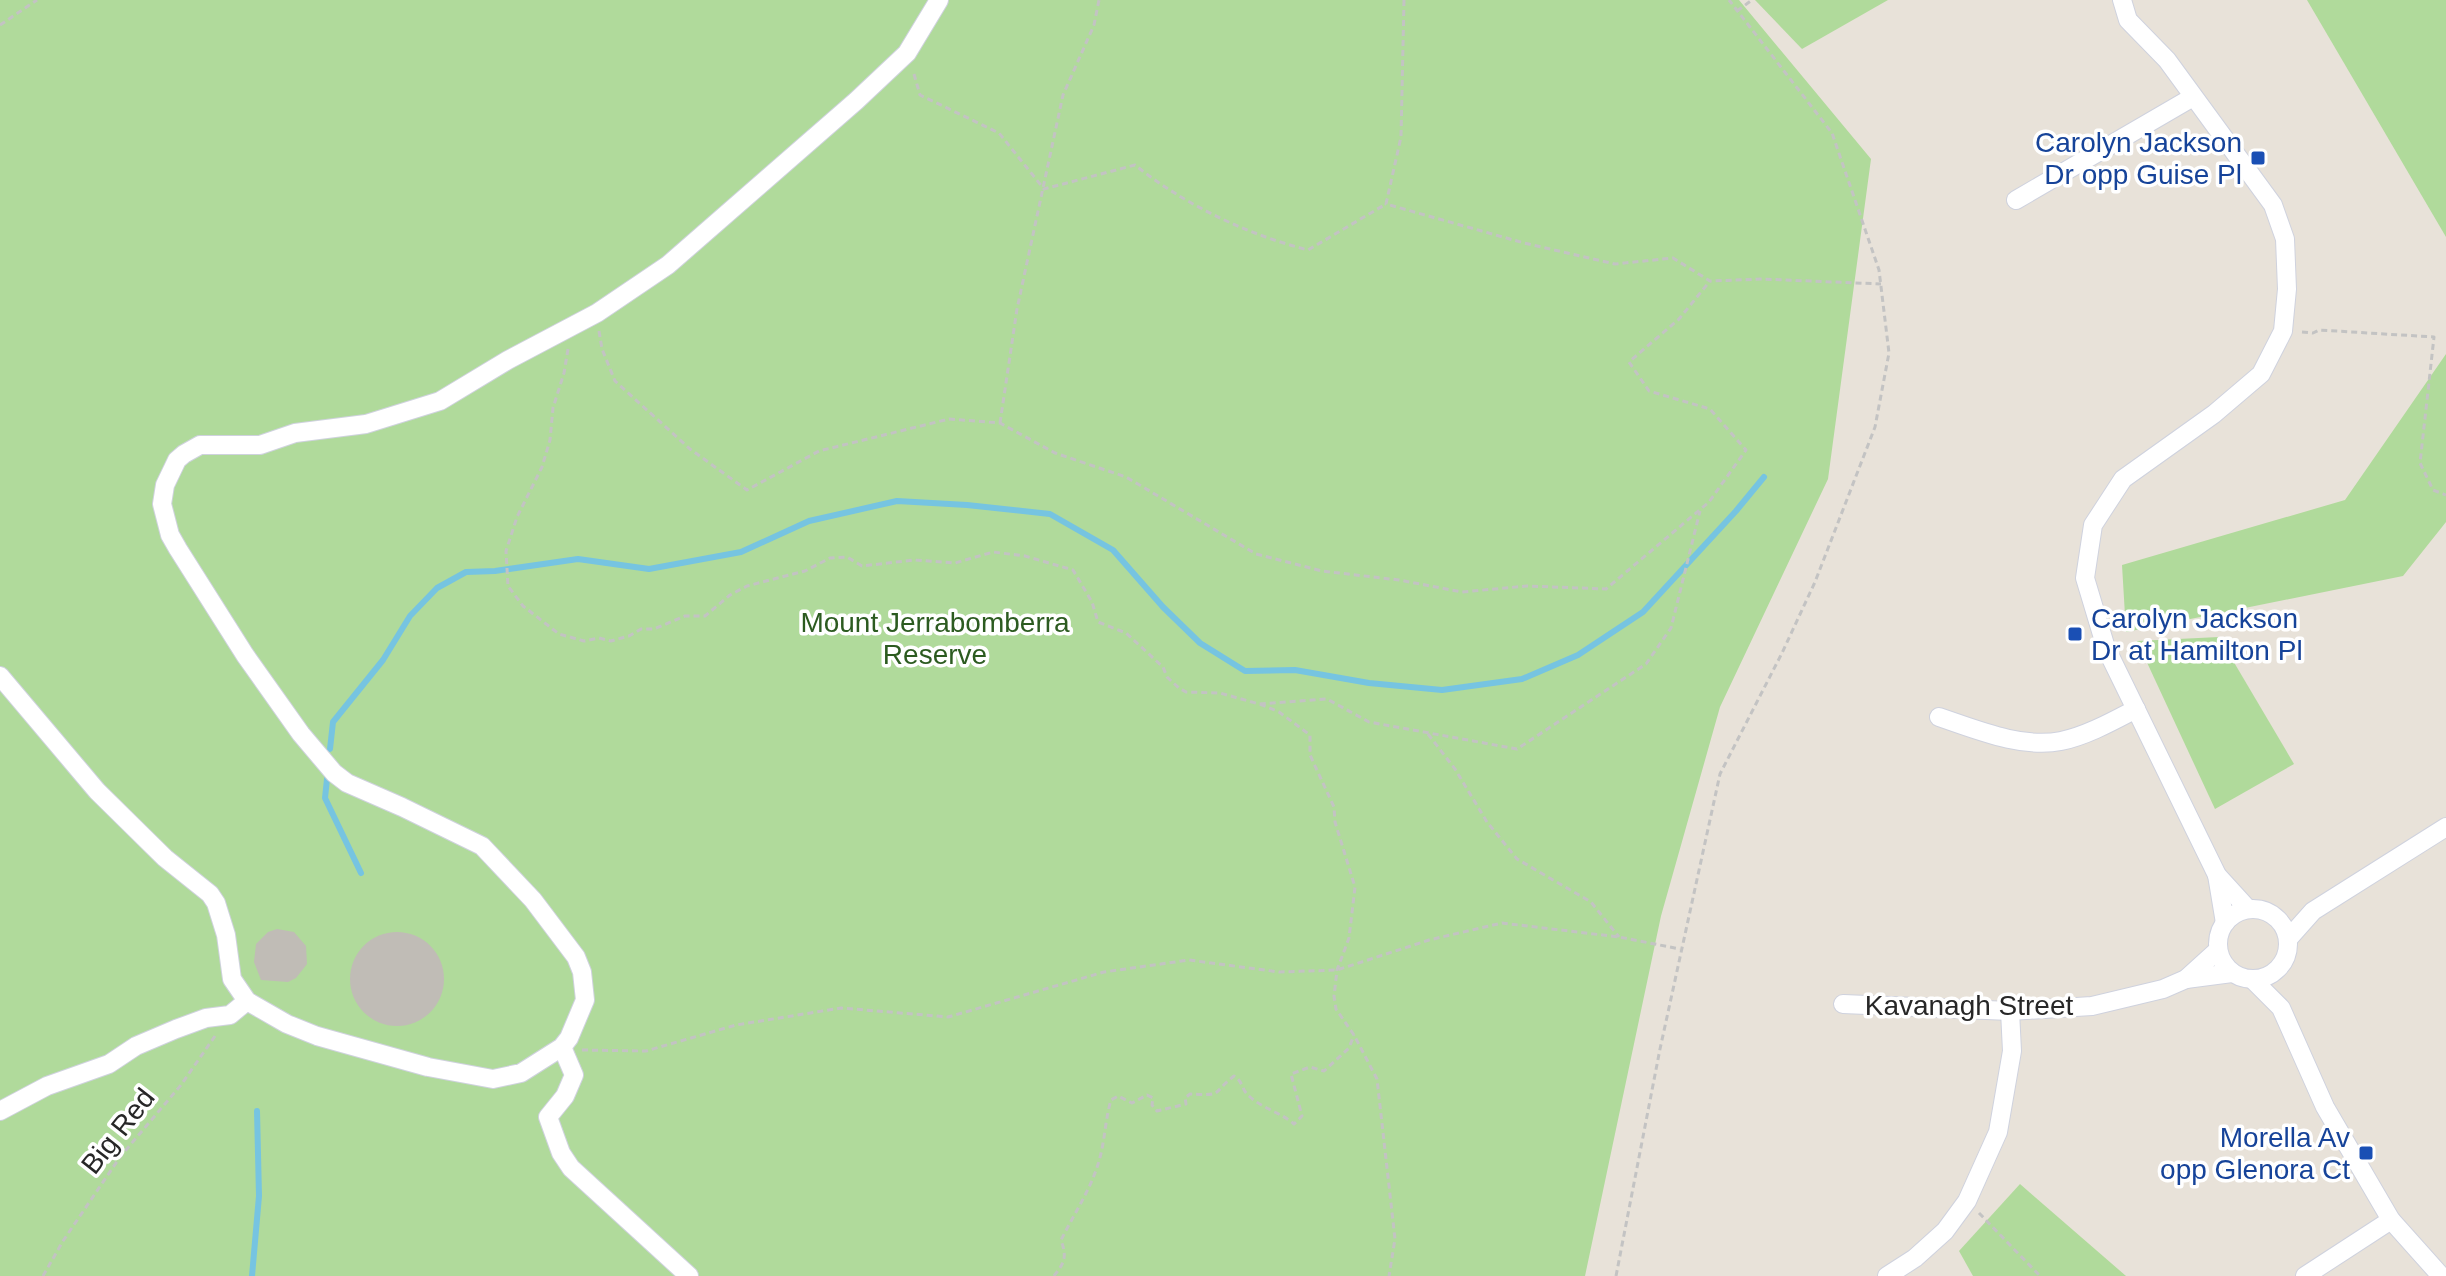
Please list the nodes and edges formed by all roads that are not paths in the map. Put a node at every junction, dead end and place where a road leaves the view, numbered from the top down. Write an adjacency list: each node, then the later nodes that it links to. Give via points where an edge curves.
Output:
1 (939, 0): 24 (street, via 907,53 697,242 591,316 419,408 260,445 200,445 177,460 165,485 162,504 170,535 301,734 334,773 482,846 518,882 576,957 585,1000)
2 (2122, 0): 3 (street, via 2128,20)
3 (2193, 97): 4 (street); 6 (street, via 2273,205 2285,239 2287,289 2283,331 2261,374 2123,479 2093,525 2085,578 2106,648)
4 (2016, 200)
5 (0, 676): 20 (street, via 97,791 210,894 226,935 232,979)
6 (2136, 709): 7 (street, via 2060,741 2012,740); 9 (street)
7 (1939, 717)
8 (2446, 827): 11 (street)
9 (2217, 875): 10 (street); 13 (street)
10 (2248, 909): 12 (street); 13 (street)
11 (2313, 911): 12 (street); 14 (street)
12 (2274, 915): 14 (street)
13 (2225, 923): 15 (street)
14 (2289, 938): 16 (street)
15 (2218, 950): 17 (street); 18 (street, Kavanagh Street)
16 (2283, 964): 19 (street, via 2270,976); 22 (street)
17 (2232, 973): 18 (street, Kavanagh Street); 19 (street)
18 (2186, 979): 23 (street, Kavanagh Street, via 2092,1006)
19 (2253, 980): 22 (street)
20 (247, 1001): 24 (street, via 317,1036 493,1079 521,1073); 25 (street, via 230,1015 176,1029)
21 (1843, 1004): 23 (street, Kavanagh Street)
22 (2281, 1008): 26 (street, via 2325,1107)
23 (2010, 1011): 28 (street, via 2012,1051 1998,1132 1967,1201 1945,1231)
24 (562, 1047): 27 (street, via 574,1075 548,1117 561,1153)
25 (0, 1111)
26 (2391, 1220): 29 (street); 30 (street)
27 (689, 1276)
28 (1887, 1276)
29 (2305, 1276)
30 (2441, 1276)

